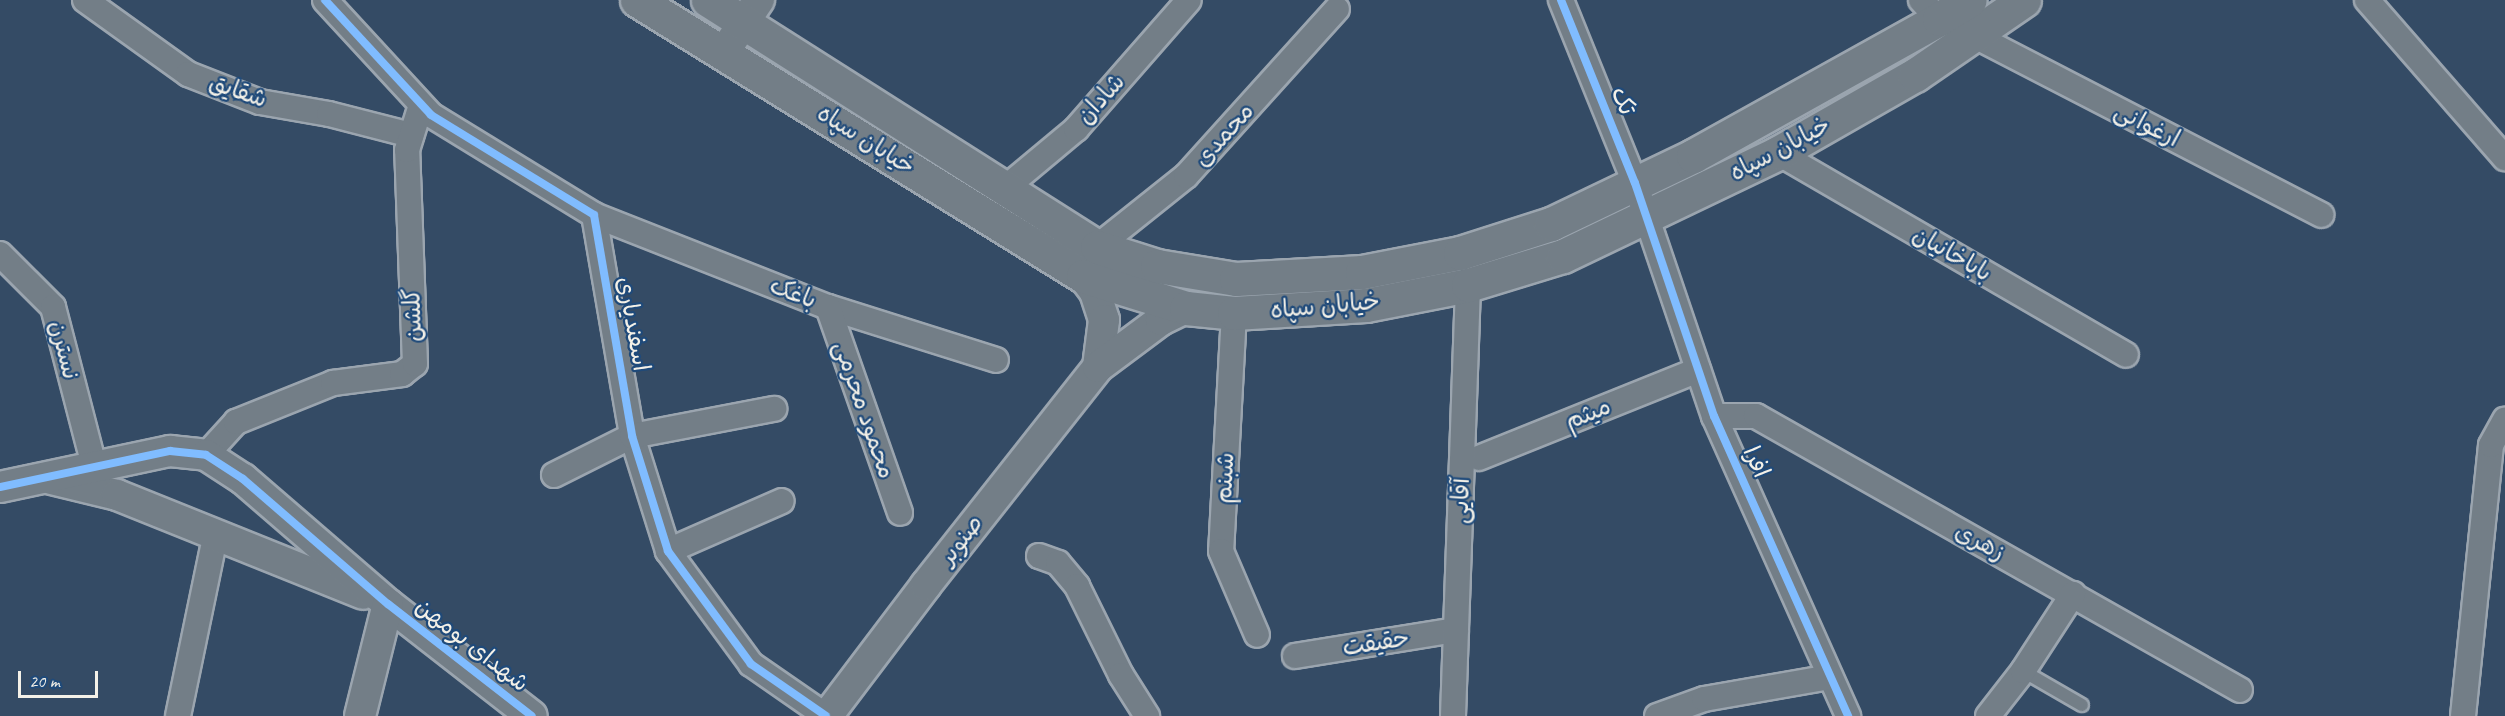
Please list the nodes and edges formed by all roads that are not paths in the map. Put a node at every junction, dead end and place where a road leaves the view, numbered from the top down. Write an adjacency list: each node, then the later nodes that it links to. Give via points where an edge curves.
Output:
1 (85, 0): 17 (street, شقایق, via 188,74 260,102 329,114)
2 (325, 0): 16 (street)
3 (637, 0): 13 (main road, خیابان سپاه)
4 (709, 0): 12 (main road, خیابان سپاه); 13 (street)
5 (1189, 0): 21 (street, شادان, via 1076,129)
6 (1561, 0): 20 (street, تک)
7 (1969, 0): 11 (main road, خیابان سپاه)
8 (2024, 0): 14 (main road, خیابان سپاه)
9 (2367, 0): 19 (street)
10 (1337, 9): 25 (street, محمدی, via 1186,177)
11 (1930, 10): 20 (main road, خیابان سپاه, via 1693,156)
12 (751, 11): 15 (street); 21 (main road, خیابان سپاه)
13 (688, 31): 15 (main road, خیابان سپاه)
14 (1973, 35): 18 (main road, خیابان سپاه, via 1915,75); 23 (street, ارغوانی)
15 (724, 52): 27 (main road, خیابان سپاه)
16 (421, 105): 17 (street, گلشن); 22 (street, via 431,115)
17 (411, 135): 40 (street, گلشن, via 407,150 415,364 402,374 333,383 236,422)
18 (1778, 153): 24 (main road, خیابان سپاه); 32 (street, باباخانیان)
19 (2505, 158)
20 (1635, 183): 24 (street, تک); 25 (main road, خیابان سپاه, via 1551,224 1460,253 1362,272 1236,279 1157,266)
21 (1004, 189): 25 (main road, خیابان سپاه)
22 (594, 215): 29 (street, باغک); 39 (street, اسفندیاری)
23 (2321, 215)
24 (1646, 218): 28 (main road, خیابان سپاه, via 1563,255); 35 (street, افرا)
25 (1097, 247)
26 (0, 254): 42 (street, نسترن, via 53,307)
27 (1083, 276): 30 (main road, خیابان سپاه); 34 (street, via 1095,292 1104,320)
28 (1468, 285): 31 (main road, خیابان سپاه, via 1366,305); 53 (street, آقایی)
29 (828, 307): 33 (street, باغک); 47 (street, محمود محرمی)
30 (1186, 308): 31 (main road, خیابان سپاه); 34 (street, صنوبر, via 1161,320)
31 (1234, 313): 54 (street, شبنم, via 1221,551)
32 (2126, 355)
33 (996, 360)
34 (1098, 368): 63 (street, صنوبر)
35 (1698, 370): 37 (street, افرا); 41 (street, میثم)
36 (774, 409): 39 (street)
37 (1714, 416): 51 (street, زهری, via 1756,416); 57 (street, افرا)
38 (2505, 420): 69 (street, via 2491,445)
39 (632, 436): 43 (street); 49 (street, اسفندیاری)
40 (206, 455): 42 (street, via 170,451); 52 (street, via 243,479)
41 (1479, 458)
42 (94, 466): 44 (street)
43 (554, 475)
44 (42, 477): 45 (street); 48 (street, via 117,495)
45 (0, 487)
46 (782, 501): 49 (street)
47 (900, 513)
48 (216, 533): 52 (street); 60 (street)
49 (668, 551): 63 (street, اسفندیاری, via 751,664)
50 (1039, 556): 64 (street, via 1058,563 1077,586 1121,675)
51 (2073, 594): 56 (street); 58 (street, زهری)
52 (388, 604): 61 (street); 62 (street, شهدای بومهن)
53 (1456, 630): 55 (street, حقیقت); 65 (street, آقایی)
54 (1257, 635)
55 (1295, 656)
56 (2023, 671): 59 (lane); 68 (street)
57 (1830, 677): 66 (street, via 1704,699); 67 (street, افرا)
58 (2240, 690)
59 (2082, 705)
60 (178, 716)
61 (360, 716)
62 (532, 716)
63 (827, 716)
64 (1147, 716)
65 (1453, 716)
66 (1657, 716)
67 (1848, 716)
68 (1988, 716)
69 (2463, 716)

